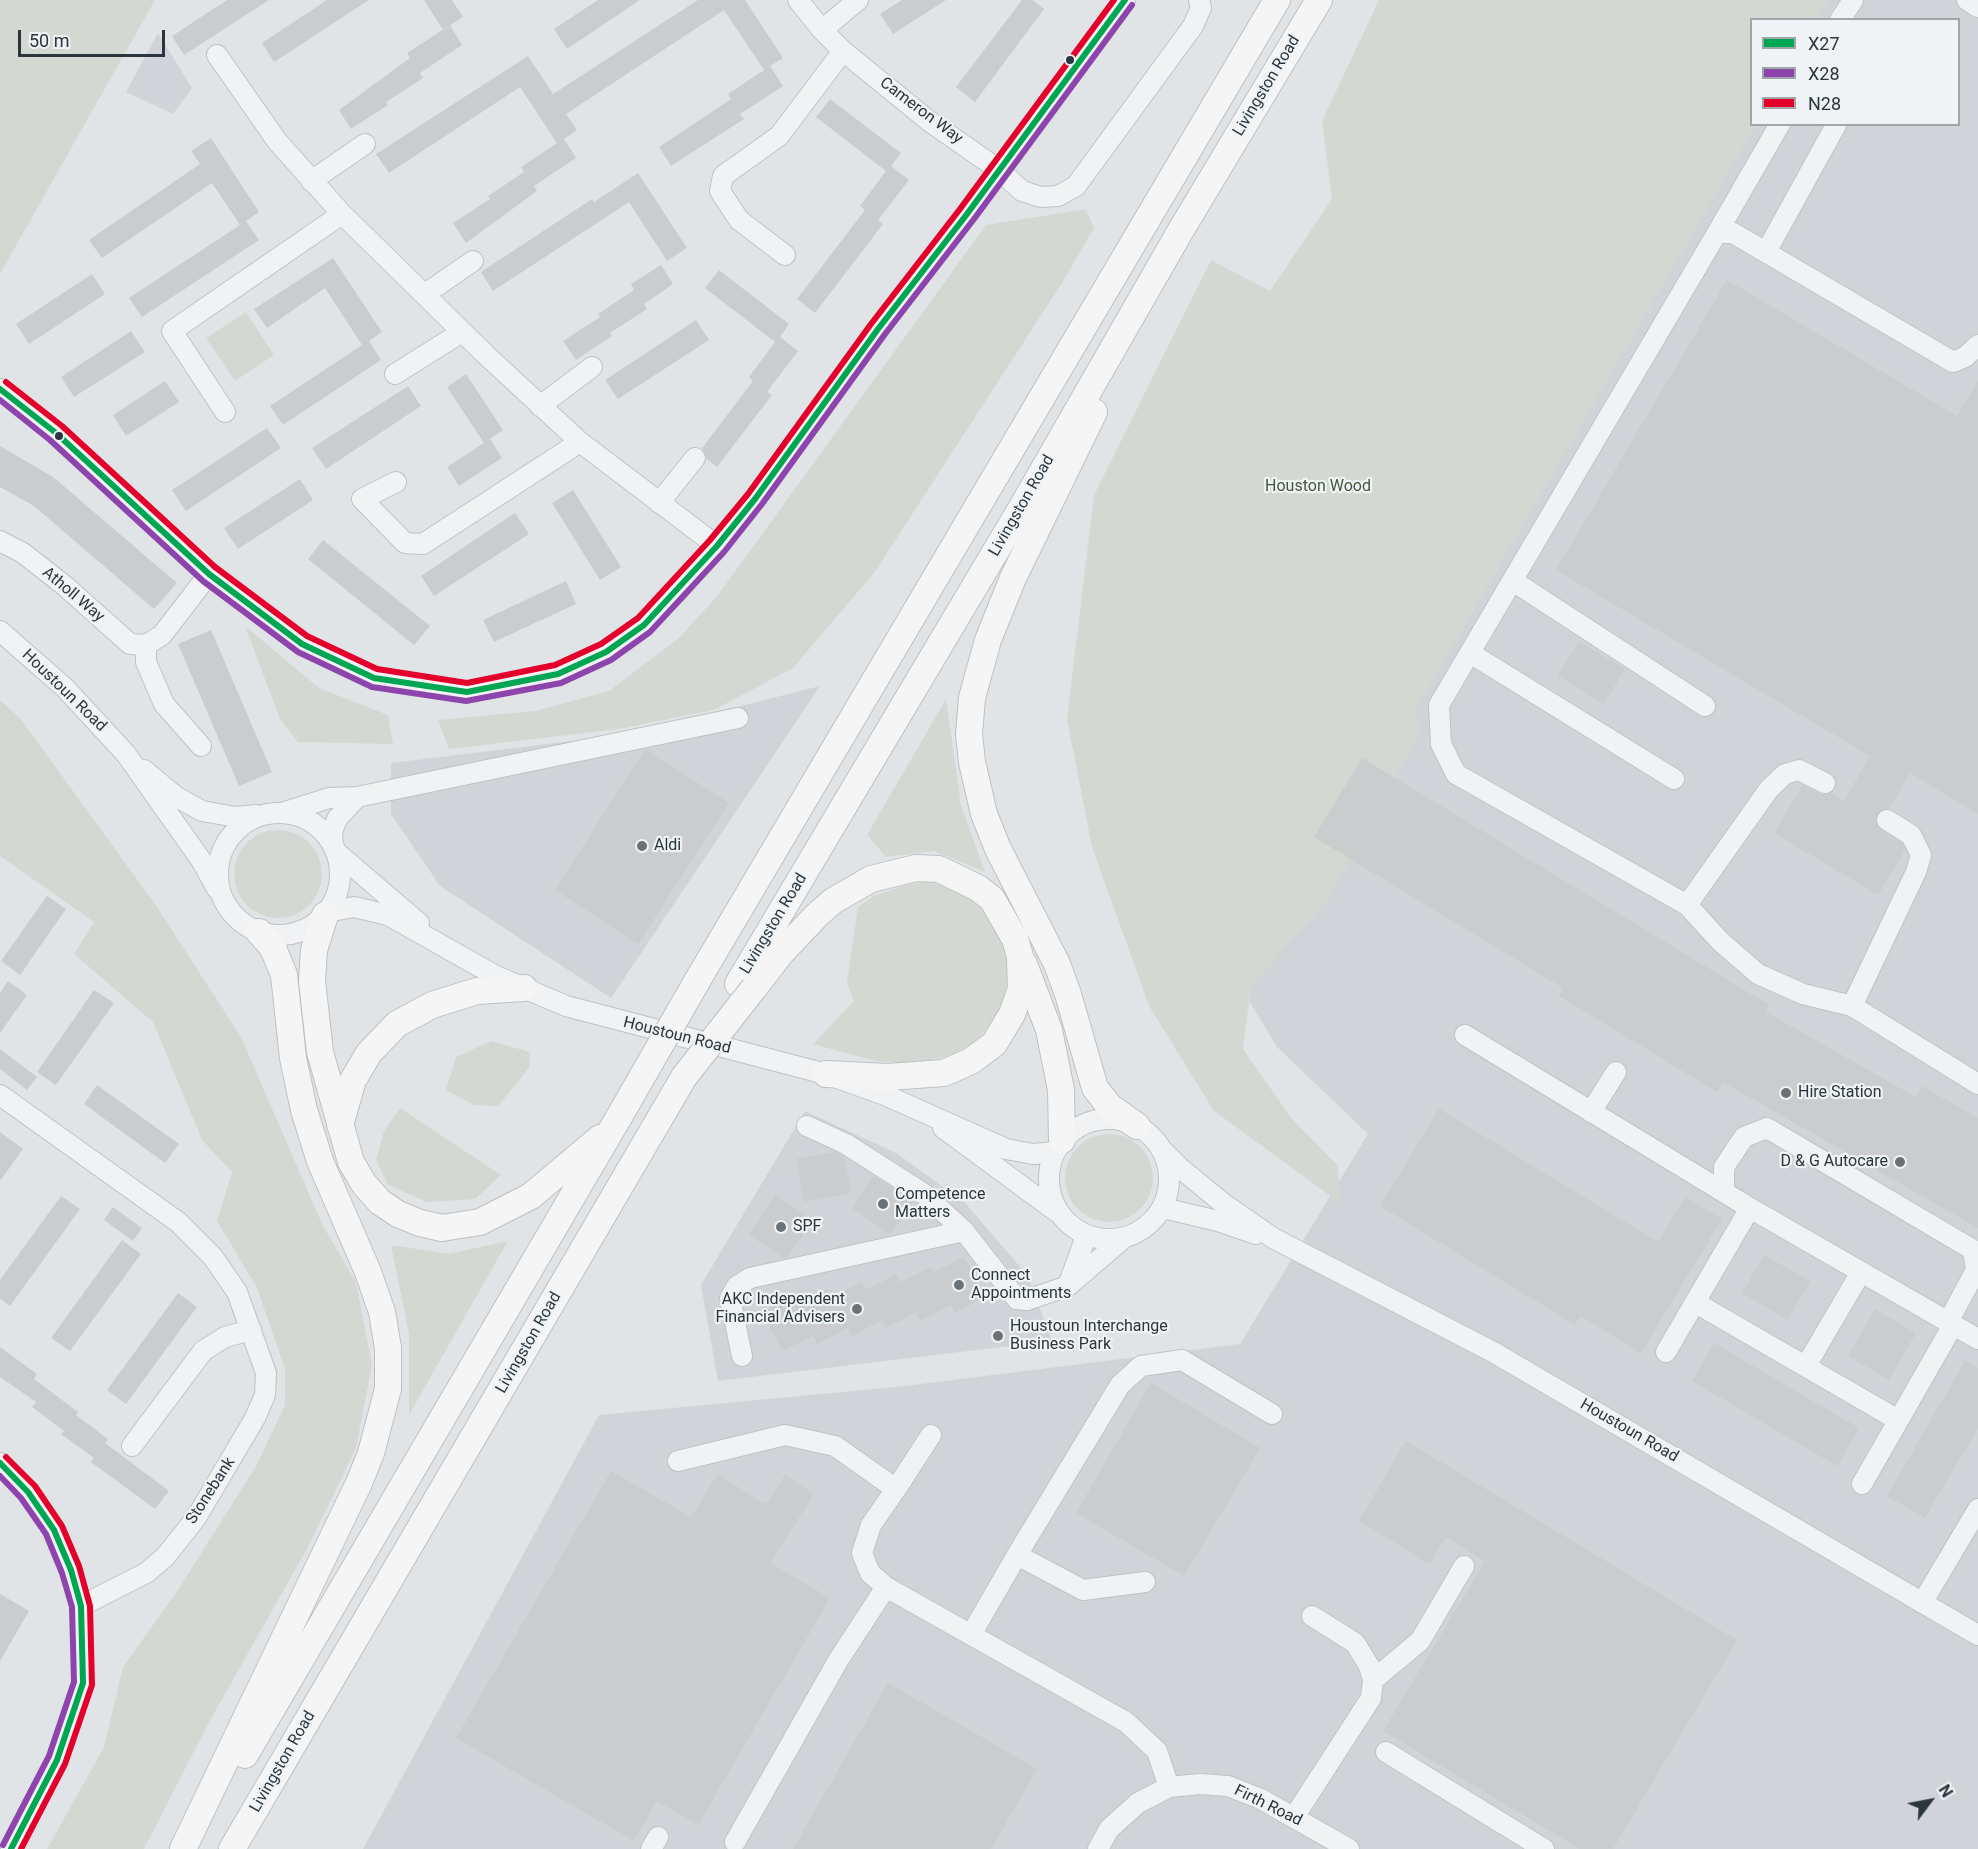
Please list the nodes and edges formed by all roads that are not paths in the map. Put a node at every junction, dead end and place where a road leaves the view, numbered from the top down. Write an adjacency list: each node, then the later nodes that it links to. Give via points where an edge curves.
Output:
1 (798, 0): 11 (street, Cameron Way)
2 (858, 0): 11 (street)
3 (1125, 0): 17 (street)
4 (1199, 0): 17 (street, Cameron Way, via 1201,8 1193,26 1076,186 1058,195 1041,197 1022,191)
5 (1277, 0): 70 (main road, bridge)
6 (1319, 0): 20 (main road, Livingston Road)
7 (1853, 0): 10 (street)
8 (1967, 0): 9 (street)
9 (1978, 7)
10 (1841, 18)
11 (822, 30): 12 (street, Cameron Way)
12 (843, 51): 17 (street, Cameron Way, via 929,121); 23 (street, via 779,136 723,176 720,191 739,220)
13 (217, 55): 18 (street, via 277,141)
14 (1779, 126): 21 (street)
15 (1835, 126): 22 (street)
16 (366, 144): 18 (street)
17 (999, 170): 38 (street)
18 (311, 181): 19 (street)
19 (342, 214): 25 (street); 32 (street, via 172,331)
20 (1181, 230): 60 (main road, Livingston Road); 73 (main road, via 1013,578 979,665 969,734 984,814 1057,964 1095,1088 1110,1107)
21 (1717, 233): 22 (street, via 1733,233); 40 (street)
22 (1766, 252): 27 (street, via 1953,362)
23 (785, 255)
24 (473, 261): 25 (street)
25 (425, 294): 26 (street)
26 (462, 332): 29 (street); 31 (street)
27 (1978, 345)
28 (592, 368): 31 (street)
29 (395, 374)
30 (0, 389): 39 (street, via 56,433)
31 (540, 406): 33 (street)
32 (225, 411)
33 (580, 441): 35 (street, via 423,544 405,543 362,499); 36 (street)
34 (694, 458): 36 (street)
35 (396, 482)
36 (659, 503): 38 (street)
37 (0, 541): 42 (street, Atholl Way, via 23,553 65,586 130,644)
38 (717, 546): 39 (street, via 662,608 606,652 558,674 467,692 374,678 302,644)
39 (209, 574): 42 (street, via 162,635)
40 (1512, 581): 43 (street); 44 (street)
41 (0, 631): 47 (street, Houstoun Road, via 64,687)
42 (146, 645): 46 (street, via 146,662 164,704)
43 (1470, 653): 48 (street); 55 (street, via 1439,705 1441,744 1456,774)
44 (1706, 706)
45 (738, 718): 50 (street)
46 (201, 747)
47 (126, 754): 51 (street, Houstoun Road, via 175,796 202,811 236,817); 54 (street, Houstoun Road, via 201,860)
48 (1674, 779)
49 (1825, 783): 55 (street, via 1799,770 1785,774 1769,789)
50 (357, 796): 51 (street, via 329,798); 53 (street, via 332,832)
51 (273, 814): 53 (street, via 302,818 320,829); 54 (street, via 248,821 223,847 218,882)
52 (1887, 820): 62 (street, via 1911,836 1921,855)
53 (334, 848): 56 (street, via 339,882); 58 (street, Houstoun Road)
54 (223, 900): 57 (street, via 244,925)
55 (1687, 904): 62 (street, via 1721,942 1758,974 1803,994)
56 (326, 913): 57 (street, via 295,933); 58 (street, Houstoun Road, via 354,907 387,915); 71 (main road, via 314,950 312,981 320,1052)
57 (259, 932): 117 (main road, via 273,948 284,975 293,1058 320,1161 382,1312 388,1348 388,1389 372,1453 359,1483)
58 (439, 942): 61 (street, Houstoun Road)
59 (1020, 956): 60 (main road, via 1004,916 992,899 939,869 916,868 871,879 832,901); 65 (main road, via 1021,989 1012,1014 994,1044 971,1061 944,1073 888,1077); 74 (main road, via 1049,1030 1061,1090)
60 (746, 986): 119 (main road, Livingston Road, bridge, via 684,1077)
61 (524, 988): 65 (street, Houstoun Road, via 598,1016); 71 (main road, via 477,991 432,1005 397,1024 369,1053 353,1080)
62 (1852, 1006): 66 (street)
63 (1465, 1035): 69 (street)
64 (1616, 1072): 69 (street)
65 (826, 1074): 68 (street, Houstoun Road)
66 (1978, 1084)
67 (0, 1095): 88 (street, Stonebank, via 178,1222 213,1257 231,1283)
68 (923, 1112): 74 (street, Houstoun Road, via 1006,1149 1033,1154); 79 (street, Houstoun Road)
69 (1591, 1112): 76 (street)
70 (616, 1121): 71 (main road, via 531,1197 480,1222 442,1228 409,1219 380,1202 351,1162); 118 (main road)
71 (340, 1125)
72 (807, 1126): 80 (street, via 883,1166 924,1194)
73 (1137, 1126): 74 (street, via 1105,1119 1082,1125); 75 (street)
74 (1058, 1146): 79 (street, via 1048,1183)
75 (1161, 1149): 77 (street, via 1170,1178); 83 (street, Houstoun Road, via 1224,1204)
76 (1724, 1192): 78 (street); 87 (street, via 1724,1167 1744,1137 1767,1128 1973,1250 1976,1270)
77 (1163, 1208): 82 (street, via 1146,1227); 83 (street, Houstoun Road)
78 (1750, 1208): 84 (street); 86 (street)
79 (1059, 1213): 81 (street)
80 (964, 1231): 85 (street, via 1017,1299 1027,1300); 91 (street, via 750,1278 737,1286 730,1298)
81 (1086, 1236): 82 (street); 85 (street)
82 (1124, 1238): 85 (street)
83 (1273, 1238): 106 (street, Houstoun Road, via 1493,1352)
84 (1861, 1272): 87 (street); 92 (street)
85 (1068, 1286)
86 (1696, 1303): 90 (street); 92 (street)
87 (1950, 1323): 89 (street); 94 (street)
88 (251, 1330): 96 (street, via 225,1337 203,1351); 107 (street, Stonebank, via 266,1373 265,1395 207,1501 165,1557 146,1573)
89 (1978, 1339)
90 (1666, 1352)
91 (742, 1356)
92 (1806, 1366): 94 (street)
93 (1272, 1414): 102 (street, via 1182,1360 1141,1366 1120,1385)
94 (1898, 1420): 99 (street)
95 (931, 1435): 100 (street)
96 (132, 1446)
97 (678, 1461): 100 (street, via 785,1435 835,1446)
98 (0, 1463): 107 (street, via 28,1492 54,1530)
99 (1862, 1484)
100 (896, 1489): 105 (street, via 871,1525 862,1553 870,1573)
101 (1978, 1509): 106 (street)
102 (1017, 1555): 104 (street, via 1083,1590); 109 (street)
103 (1464, 1566): 111 (street, via 1420,1641)
104 (1145, 1582)
105 (886, 1587): 109 (street); 116 (street, via 839,1659)
106 (1922, 1603): 110 (street, Houstoun Road)
107 (81, 1605): 115 (street, via 82,1683 57,1760)
108 (1312, 1616): 111 (street, via 1354,1643)
109 (972, 1633): 113 (street, via 1126,1722 1157,1751)
110 (1978, 1635)
111 (1373, 1680): 114 (street, via 1371,1698)
112 (1386, 1752): 122 (street)
113 (1169, 1787): 114 (street, Firth Road, via 1228,1786); 120 (street, Firth Road, via 1138,1803 1109,1829)
114 (1294, 1817): 121 (street, Firth Road)
115 (9, 1838)
116 (735, 1842)
117 (183, 1849)
118 (190, 1849)
119 (232, 1849)
120 (1098, 1849)
121 (1349, 1849)
122 (1544, 1849)

